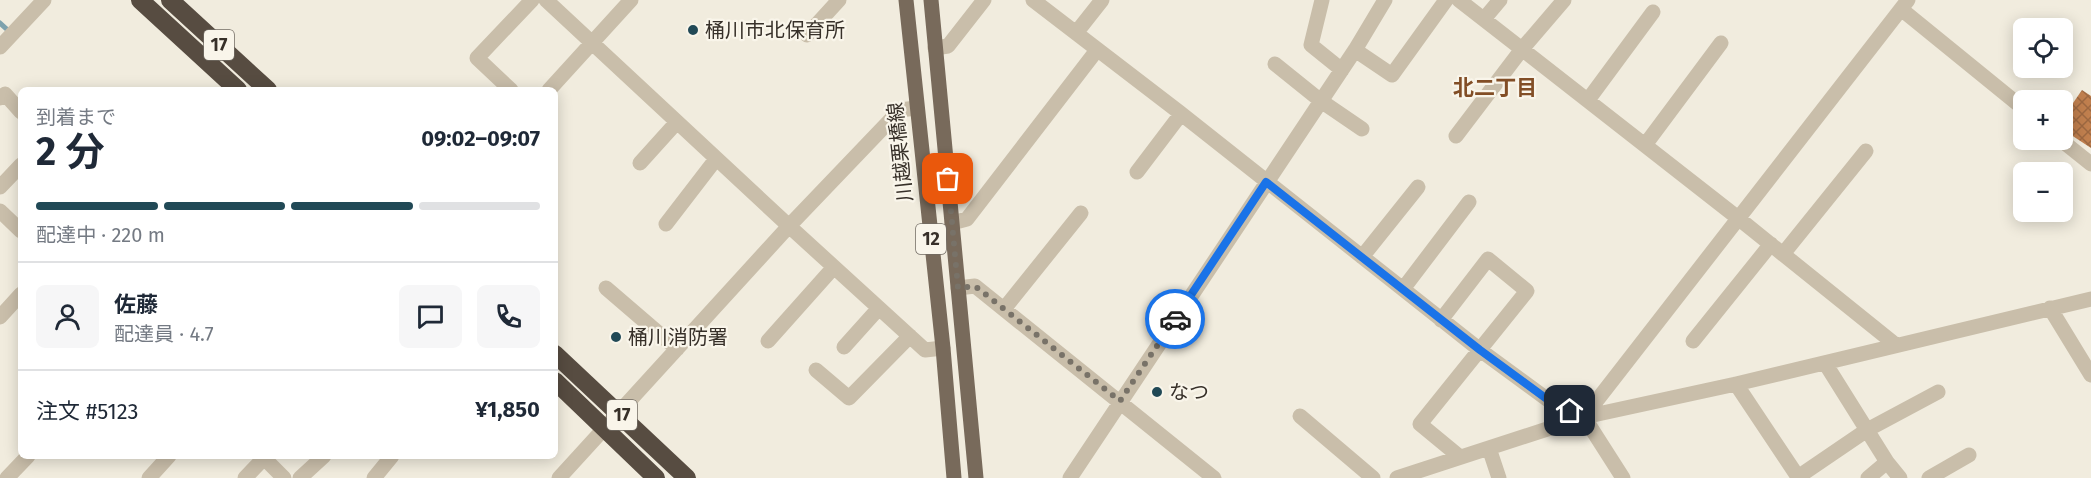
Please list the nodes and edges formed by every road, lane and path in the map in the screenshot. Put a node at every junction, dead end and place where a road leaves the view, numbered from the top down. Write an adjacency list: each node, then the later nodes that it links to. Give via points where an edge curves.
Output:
1 (44, 0): 26 (street)
2 (140, 0): 33 (highway, 17)
3 (170, 0): 34 (highway, 17)
4 (532, 0): 35 (street, via 477,58)
5 (546, 0): 24 (street)
6 (631, 0): 24 (street)
7 (839, 0): 23 (street)
8 (906, 0): 41 (main road, 川越栗橋線 / 12)
9 (931, 0): 27 (main road, 12)
10 (984, 0): 27 (street, via 948,46)
11 (1033, 0): 22 (street)
12 (1102, 0): 22 (street)
13 (1322, 0): 32 (street, via 1311,45)
14 (1385, 0): 30 (street)
15 (1446, 0): 30 (street, via 1392,75)
16 (1500, 0): 21 (street)
17 (1564, 0): 28 (street)
18 (1462, 1): 21 (street)
19 (1905, 5): 38 (street); 61 (street)
20 (1653, 12): 39 (street)
21 (1484, 19): 28 (street)
22 (1076, 33): 29 (street)
23 (807, 34)
24 (592, 43): 36 (street); 44 (street)
25 (1721, 43): 47 (street)
26 (0, 47)
27 (936, 48): 62 (main road, 12)
28 (1522, 49): 39 (street); 46 (street)
29 (1097, 50): 43 (street); 62 (street, via 967,219)
30 (1355, 50): 32 (street)
31 (1275, 64): 40 (street)
32 (1342, 70): 40 (street)
33 (235, 87)
34 (265, 87)
35 (508, 87)
36 (552, 87)
37 (0, 98): 42 (street, via 5,94)
38 (2013, 99)
39 (1588, 100): 47 (street)
40 (1321, 101): 45 (street); 55 (street)
41 (916, 108): 64 (street, via 900,110); 85 (main road, 川越栗橋線 / 12)
42 (18, 109)
43 (1181, 114): 54 (street); 55 (street)
44 (676, 122): 50 (street); 51 (street)
45 (1362, 129)
46 (1456, 135)
47 (1644, 144): 61 (street)
48 (2073, 150): 52 (street)
49 (1866, 151): 67 (street)
50 (716, 159): 63 (street); 64 (street)
51 (640, 163)
52 (2091, 164)
53 (18, 168): 56 (street)
54 (1137, 172)
55 (1266, 182): 68 (street); 95 (street)
56 (0, 187)
57 (1418, 187): 68 (street)
58 (1469, 202): 72 (street)
59 (0, 211): 65 (street)
60 (1081, 213): 77 (street)
61 (1738, 218): 66 (street); 98 (street)
62 (952, 223): 71 (main road, 12)
63 (666, 224)
64 (789, 226): 69 (street); 86 (street)
65 (18, 228)
66 (1771, 244): 67 (street); 82 (street)
67 (1783, 254): 83 (street)
68 (1362, 257): 72 (street)
69 (834, 267): 75 (street); 81 (street)
70 (606, 288): 86 (street)
71 (958, 288): 77 (street, via 975,286); 120 (main road, 12)
72 (1403, 289): 79 (street)
73 (18, 297): 78 (street)
74 (2091, 299): 76 (street)
75 (879, 308): 80 (street); 84 (street)
76 (2050, 308): 83 (street); 91 (street)
77 (1004, 309): 95 (street)
78 (0, 317)
79 (1441, 320): 87 (street); 87 (street, via 1488,259 1527,291)
80 (910, 336): 85 (street, via 926,350); 90 (street, via 849,398)
81 (768, 341)
82 (1693, 341)
83 (1896, 345): 89 (street)
84 (844, 347)
85 (943, 348): 119 (main road, 川越栗橋線 / 12)
86 (677, 349): 96 (street)
87 (1480, 350): 98 (street, via 1555,405); 103 (street, via 1420,424)
88 (558, 357): 96 (highway, 17)
89 (1825, 363): 93 (street); 100 (street)
90 (816, 370)
91 (2091, 375)
92 (558, 384): 99 (highway, 17)
93 (1736, 384): 98 (street); 100 (street, via 1798,477)
94 (1938, 393): 100 (street)
95 (1120, 401): 121 (street); 122 (street)
96 (619, 412): 99 (street); 118 (highway, 17)
97 (1300, 416): 123 (street)
98 (1584, 417): 101 (street); 126 (street)
99 (605, 428): 116 (street); 117 (highway, 17)
100 (1867, 430): 108 (street)
101 (1489, 448): 103 (street); 125 (street)
102 (1969, 455): 129 (street)
103 (1460, 457): 110 (street)
104 (25, 459): 111 (street)
105 (166, 459): 112 (street)
106 (321, 459): 114 (street)
107 (390, 459): 115 (street)
108 (1887, 462): 127 (street); 128 (street)
109 (271, 465): 113 (street)
110 (1431, 473): 124 (street)
111 (7, 478)
112 (149, 478)
113 (245, 478)
114 (300, 478)
115 (374, 478)
116 (559, 478)
117 (656, 478)
118 (687, 478)
119 (954, 478)
120 (976, 478)
121 (1070, 478)
122 (1214, 478)
123 (1373, 478)
124 (1397, 478)
125 (1499, 478)
126 (1623, 478)
127 (1868, 478)
128 (1900, 478)
129 (1929, 478)

